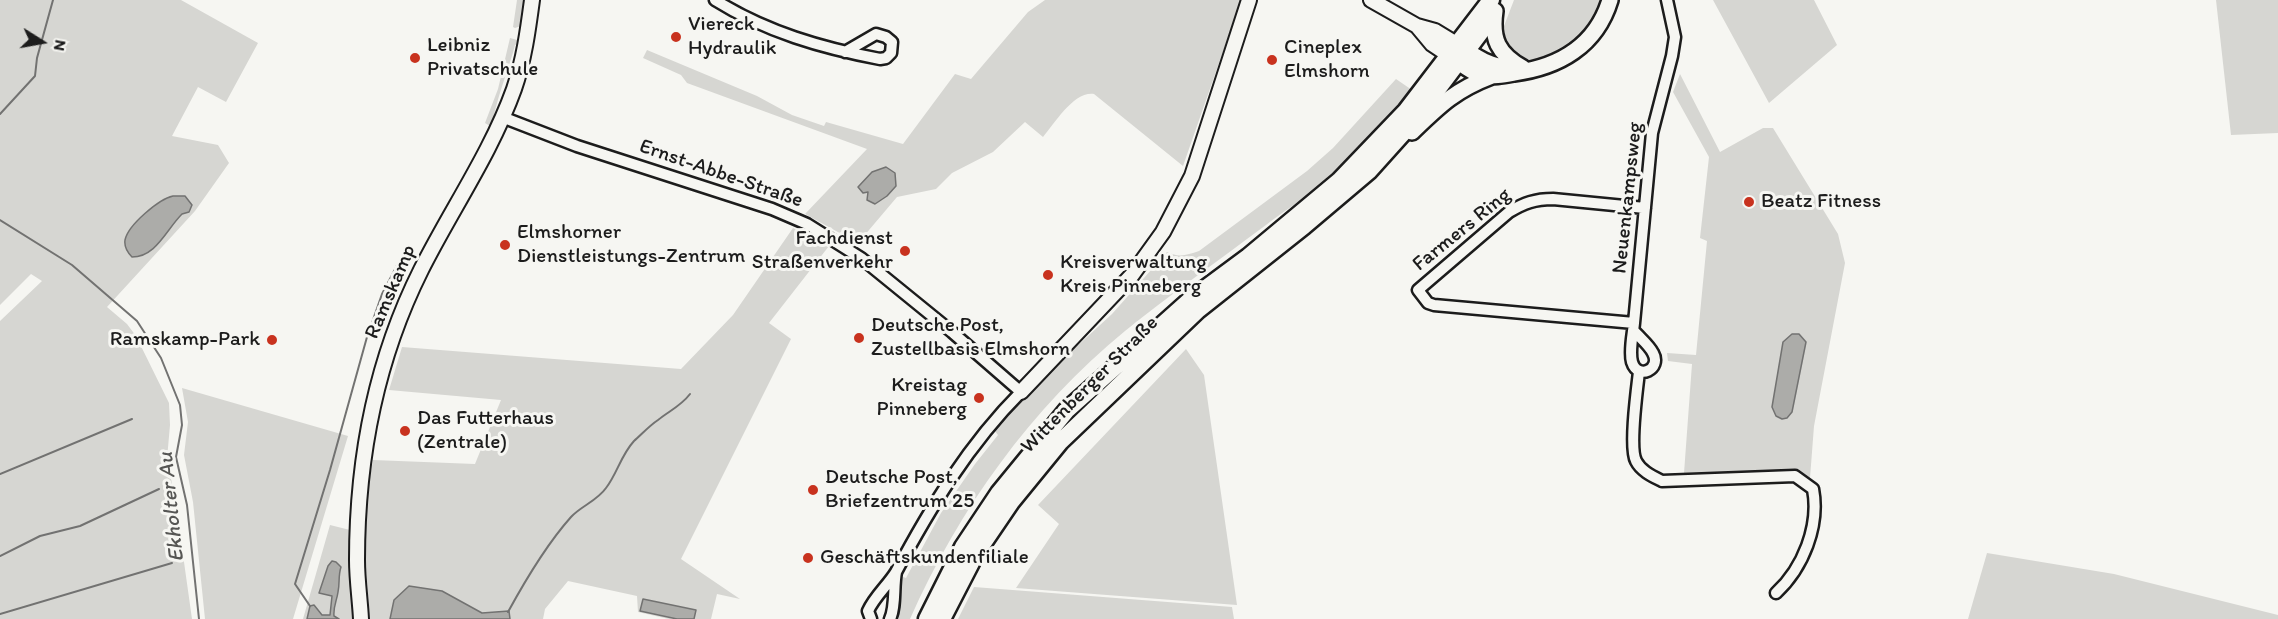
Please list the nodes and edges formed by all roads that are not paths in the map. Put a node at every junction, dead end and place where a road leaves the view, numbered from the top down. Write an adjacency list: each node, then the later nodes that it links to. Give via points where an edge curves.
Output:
1 (532, 0): 13 (street, Ramskamp, via 522,62)
2 (715, 0): 8 (street, via 774,31)
3 (1249, 0): 18 (street, via 1192,176 1163,232 1132,275)
4 (1371, 0): 9 (street, via 1417,27 1435,31)
5 (1667, 0): 15 (street, Neuenkampsweg, via 1675,37 1652,133)
6 (1611, 2): 10 (main road, via 1588,40)
7 (1495, 4): 9 (main road); 11 (main road, via 1496,42 1511,61)
8 (845, 52)
9 (1459, 54): 11 (main road); 12 (main road, via 1481,75); 14 (main road, Wittenberger Straße); 24 (main road, Wittenberger Straße, via 1340,181 1191,300 1067,410 999,492 963,547)
10 (1558, 60): 11 (main road); 12 (main road, via 1538,70)
11 (1523, 68)
12 (1493, 76): 14 (main road, via 1451,96)
13 (502, 117): 18 (street, Ernst-Abbe-Straße, via 807,224 870,266); 21 (street, Ramskamp, via 420,271 392,339 370,419 362,474 357,562)
14 (1386, 153): 25 (main road, Wittenberger Straße, via 1344,194 1198,310 1060,442 1011,502 981,547)
15 (1645, 208): 16 (street, Neuenkampsweg); 16 (street, Farmers Ring, via 1553,199 1525,202 1418,290 1434,305)
16 (1634, 327): 17 (street, Neuenkampsweg, via 1632,360); 17 (street, via 1655,361 1653,368)
17 (1639, 372): 20 (street, Neuenkampsweg, via 1633,448 1636,461 1648,474 1662,481 1795,476 1813,489 1816,502 1809,541 1793,574)
18 (1021, 392): 19 (street, via 949,482)
19 (896, 572): 22 (street, via 871,604); 23 (street)
20 (1776, 593)
21 (361, 619)
22 (871, 619)
23 (890, 619)
24 (927, 619)
25 (942, 619)

